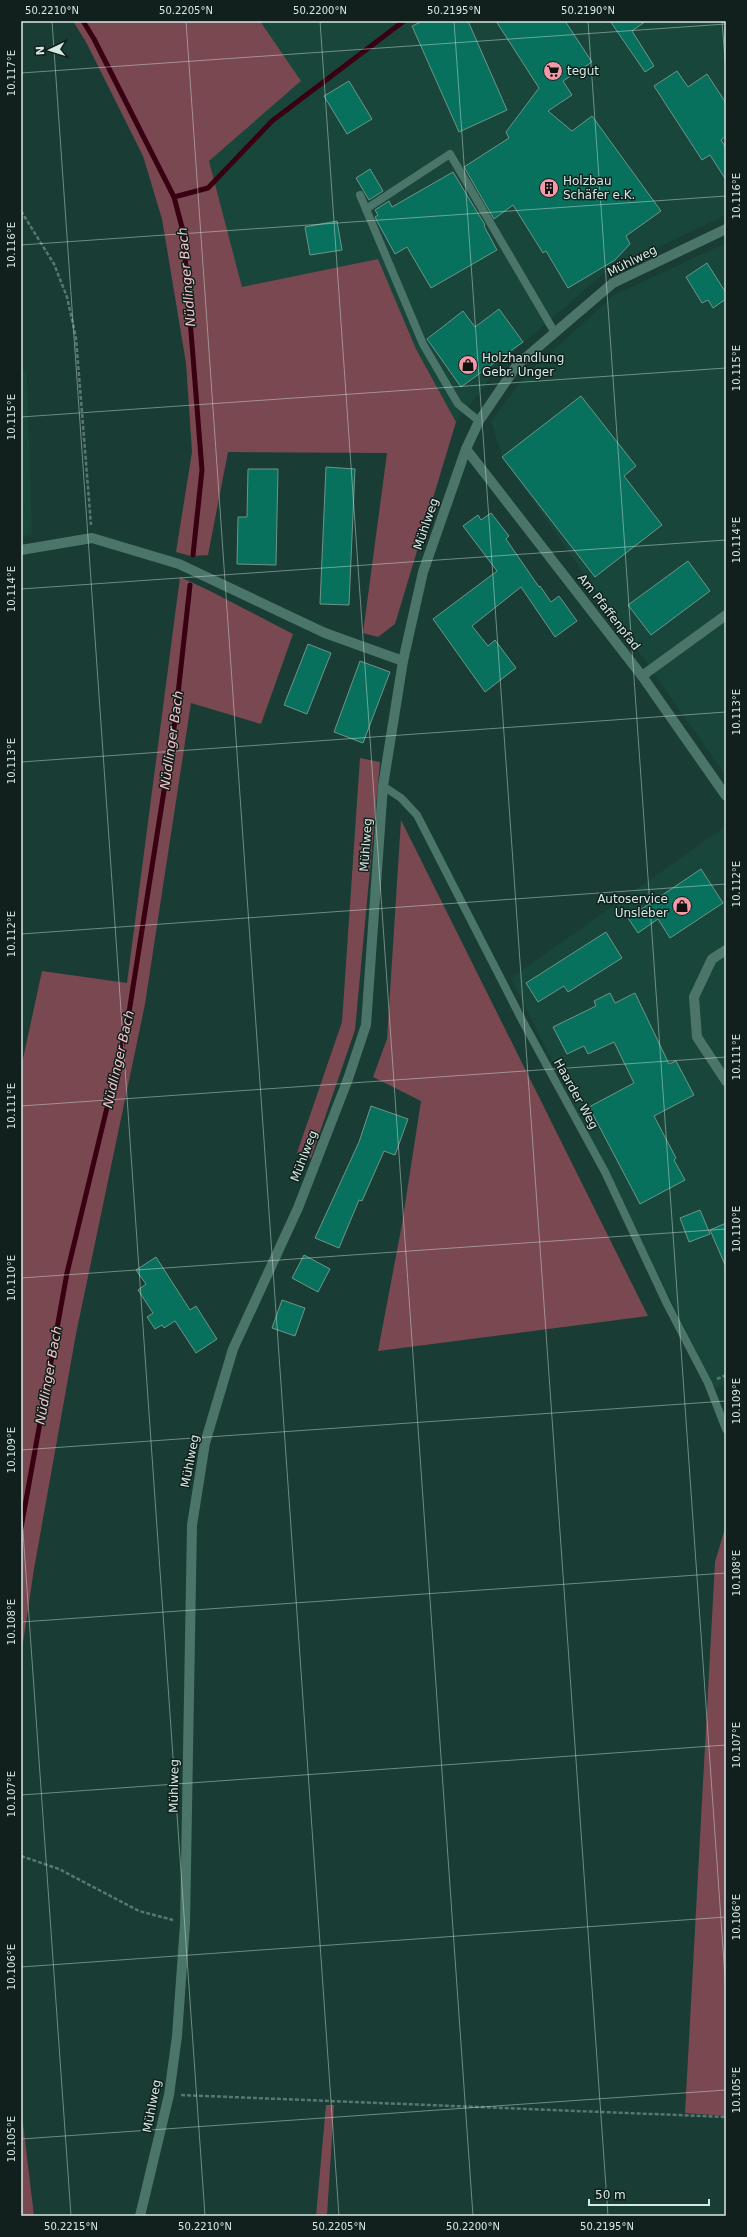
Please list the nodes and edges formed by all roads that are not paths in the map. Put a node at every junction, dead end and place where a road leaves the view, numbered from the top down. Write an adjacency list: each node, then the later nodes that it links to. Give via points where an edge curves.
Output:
1 (360, 195): 2 (lane)
2 (366, 210): 4 (lane, via 450,154); 5 (lane, via 423,344 458,404)
3 (726, 229): 4 (street, Mühlweg, via 613,283)
4 (555, 333): 5 (street, Mühlweg, via 517,366)
5 (479, 422): 6 (street, Mühlweg)
6 (466, 448): 9 (street, Mühlweg, via 423,572); 10 (street, Am Pfaffenpfad)
7 (21, 550): 9 (street, via 92,538 179,564 325,633)
8 (726, 615): 10 (street)
9 (403, 661): 11 (street, Mühlweg)
10 (642, 676): 12 (street, Am Pfaffenpfad)
11 (383, 786): 15 (lane, Haarder Weg, via 401,798 417,815 522,1020 605,1172 708,1383); 16 (street, Mühlweg, via 366,1025 298,1208 233,1349 205,1443 192,1525 185,1924 177,2036 169,2095)
12 (726, 796)
13 (726, 950): 14 (street, via 712,959 694,997 697,1037)
14 (726, 1081)
15 (726, 1429)
16 (140, 2216)

